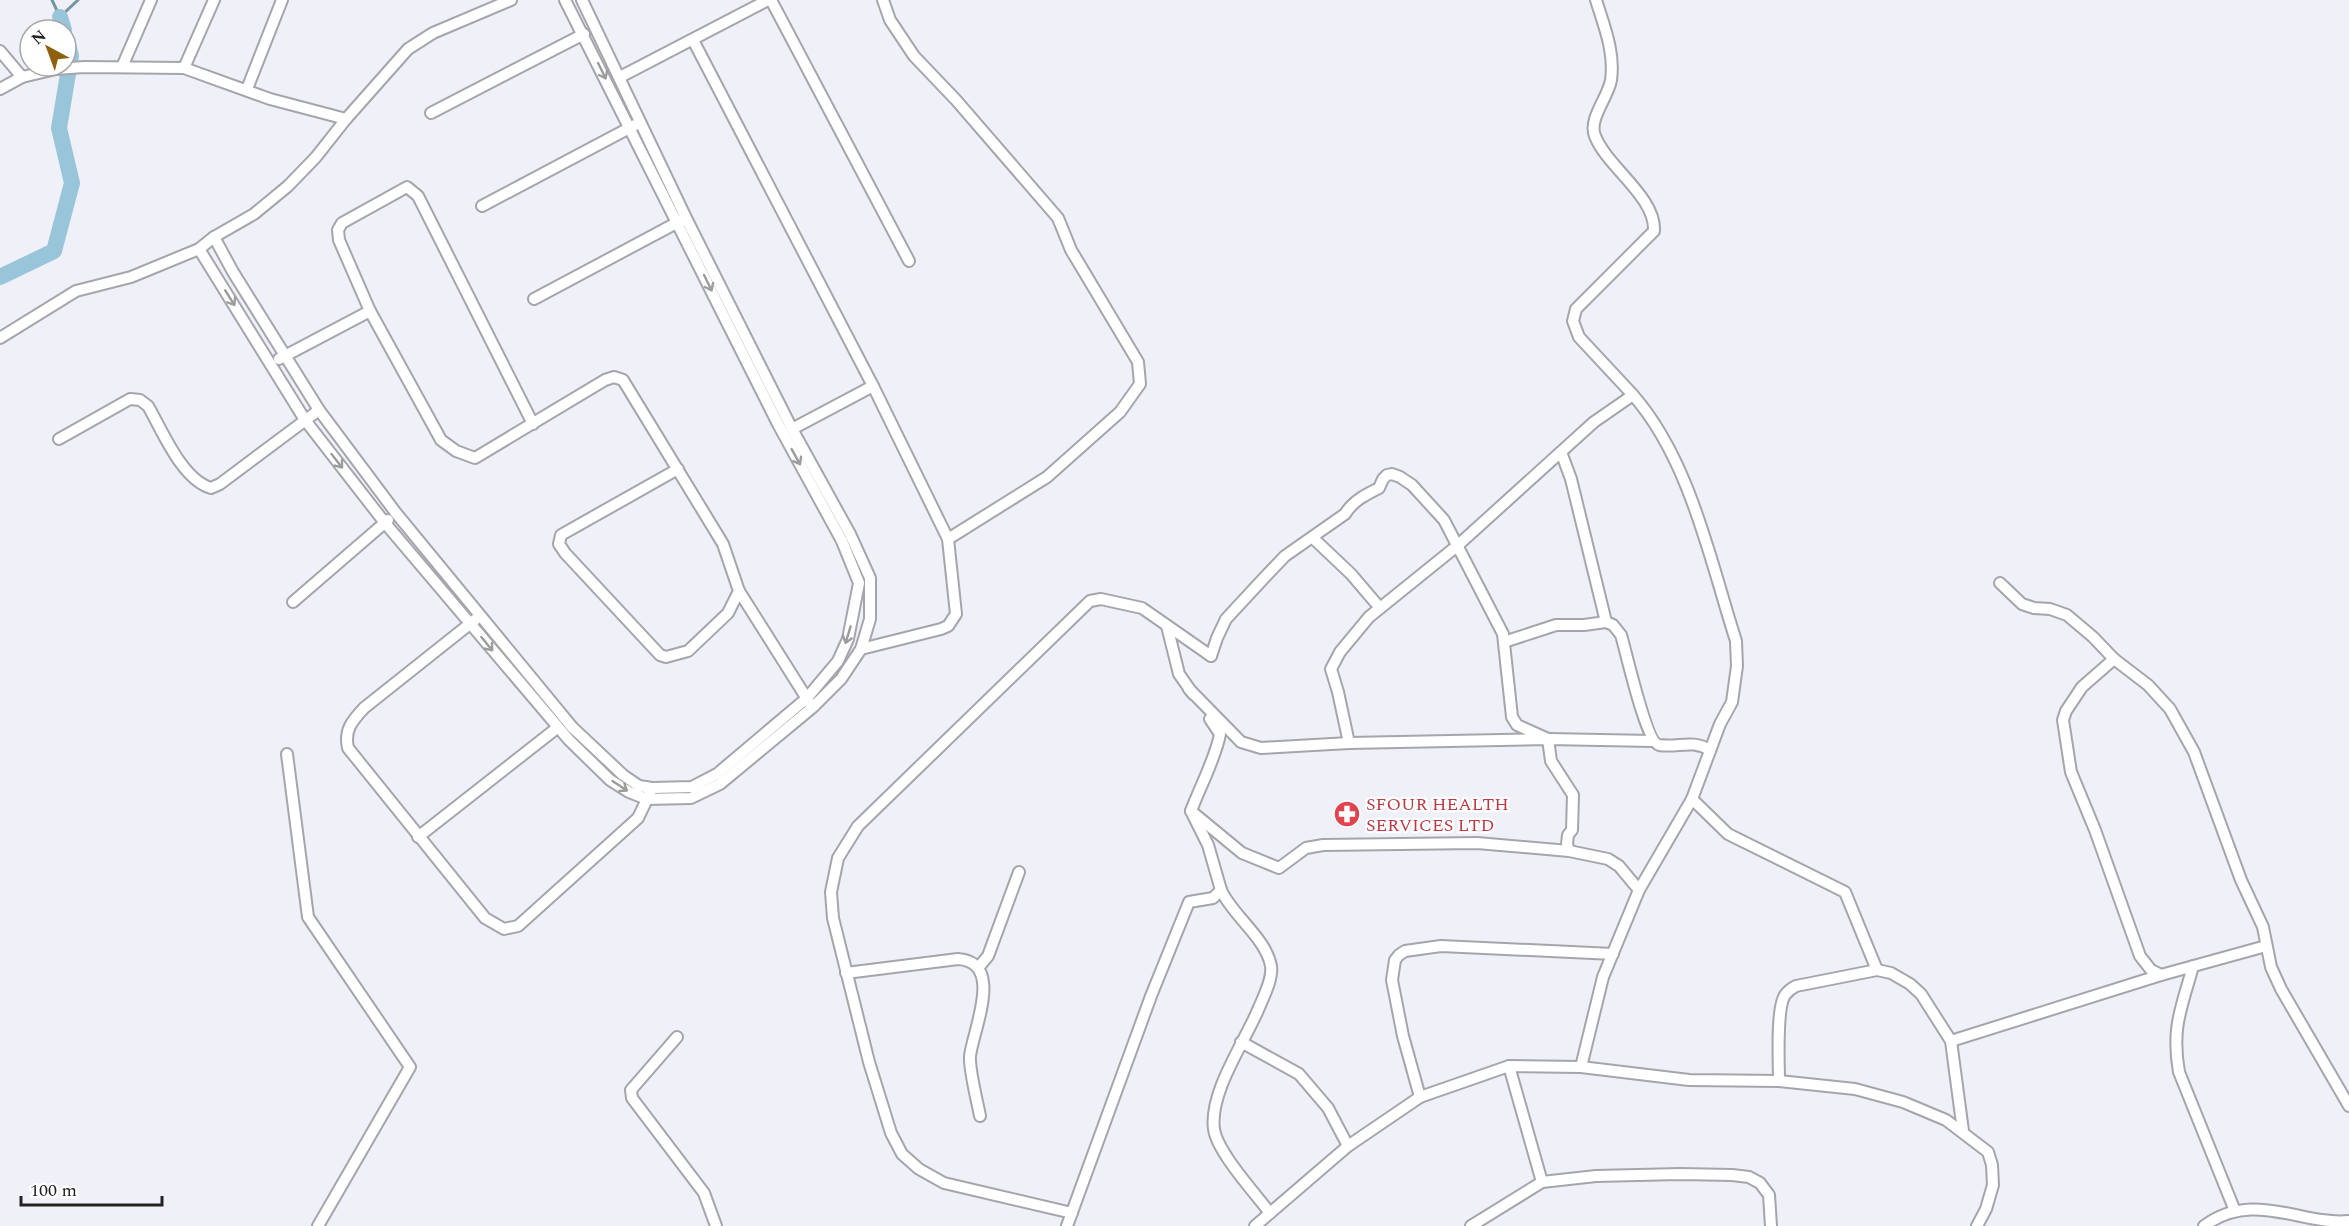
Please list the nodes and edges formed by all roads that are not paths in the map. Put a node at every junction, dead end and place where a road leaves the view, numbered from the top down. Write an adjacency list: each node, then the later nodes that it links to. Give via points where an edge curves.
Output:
1 (151, 0): 14 (street)
2 (214, 0): 15 (street)
3 (282, 0): 20 (street)
4 (511, 0): 22 (street, via 433,33 408,50)
5 (566, 0): 10 (street)
6 (582, 0): 17 (street)
7 (770, 0): 11 (street); 28 (street)
8 (883, 0): 46 (street, via 890,20 914,56 1058,218 1071,250 1138,362 1140,384 1120,412 1047,477)
9 (1596, 0): 35 (street, via 1612,64 1607,95 1592,126 1594,136 1643,199 1654,221 1654,231 1576,309 1574,321 1579,337)
10 (584, 34): 21 (street); 23 (street, one-way to 23)
11 (693, 40): 17 (street); 34 (street)
12 (0, 51): 16 (street)
13 (78, 67): 14 (street)
14 (122, 67): 15 (street)
15 (184, 68): 20 (street)
16 (18, 72)
17 (620, 77): 23 (street)
18 (20, 78): 19 (street)
19 (0, 89)
20 (247, 89): 22 (street)
21 (431, 113)
22 (346, 119): 26 (street, via 288,186 254,214)
23 (634, 125): 24 (street); 25 (street)
24 (482, 206)
25 (682, 220): 29 (street); 39 (street); 60 (street, one-way to 60, via 778,424 842,541 859,584 848,639)
26 (214, 237): 27 (street); 32 (street)
27 (199, 249): 31 (street, via 131,277 76,291); 33 (street, one-way to 33)
28 (909, 261)
29 (534, 298)
30 (370, 311): 32 (street); 38 (street, via 441,440 456,451 475,458); 38 (street, via 338,230 342,223 407,187 418,196)
31 (0, 338)
32 (285, 357): 33 (street); 36 (street)
33 (271, 363): 37 (street)
34 (873, 386): 39 (street); 46 (street)
35 (1633, 395): 41 (street, via 1594,422); 65 (street, via 1657,426 1690,496 1736,641 1732,702)
36 (319, 410): 37 (street); 43 (street)
37 (305, 420): 40 (street, via 211,488 184,469 148,406 140,400 130,399); 44 (street, one-way to 44)
38 (533, 424): 42 (street, via 614,377 623,380)
39 (792, 429): 56 (street, via 870,578 870,619)
40 (59, 439)
41 (1561, 452): 47 (street); 53 (street)
42 (678, 469): 49 (street, via 723,544); 49 (street, via 561,536 559,544 666,657 688,651 728,613)
43 (396, 513): 44 (street); 52 (street)
44 (385, 523): 50 (street); 54 (street)
45 (1313, 538): 47 (street, via 1392,474 1412,485 1427,501 1444,520); 51 (street); 57 (street, via 1286,556 1226,619)
46 (948, 539): 56 (street, via 956,614 948,626)
47 (1457, 546): 51 (street); 55 (street)
48 (2000, 583): 58 (street, via 2022,604 2067,615)
49 (739, 591): 60 (street)
50 (293, 602)
51 (1380, 609): 64 (street, via 1340,652 1331,669)
52 (481, 615): 54 (street); 67 (street, via 572,727 623,776)
53 (1606, 622): 55 (street, via 1556,625); 63 (street, via 1621,635)
54 (471, 623): 61 (street, one-way to 61); 70 (street, via 383,691 347,729 348,748)
55 (1504, 642): 62 (street, via 1512,717 1517,725)
56 (861, 649): 60 (street, via 841,679)
57 (1211, 656): 59 (street, via 1167,626 1179,674); 80 (street, via 1142,608 1101,599 1090,601 858,826 838,858 831,892)
58 (2114, 659): 75 (street, via 2148,685 2177,719 2198,761 2241,880 2264,927); 81 (street, via 2082,687 2066,711 2062,720 2064,734 2072,772 2140,956 2151,970)
59 (1189, 689): 64 (street, via 1241,742 1261,748); 69 (street, via 1220,734)
60 (810, 702): 67 (street, via 717,774 692,787)
61 (557, 728): 67 (street, one-way to 67, via 610,780 629,792); 70 (street)
62 (1548, 739): 63 (street); 64 (street); 71 (street, via 1551,761 1573,795)
63 (1653, 741): 65 (street, via 1659,745 1697,744)
64 (1348, 743)
65 (1710, 750): 68 (street)
66 (287, 754): 98 (street, via 309,917 410,1067)
67 (649, 794): 70 (street, via 638,818 533,914 518,926 504,929 485,918)
68 (1692, 799): 74 (street); 79 (street, via 1728,834 1845,892)
69 (1191, 811): 71 (street, via 1242,853 1279,868 1306,848 1323,845 1477,843); 73 (street, via 1208,845)
70 (417, 837)
71 (1569, 851): 74 (street, via 1620,866)
72 (1019, 872): 78 (street, via 988,956)
73 (1221, 890): 84 (street, via 1267,953 1271,968 1266,991); 95 (street, via 1213,898 1190,902 1151,996)
74 (1639, 890): 76 (street)
75 (2266, 946): 77 (street); 89 (street, via 2281,990)
76 (1613, 954): 86 (street, via 1603,977); 88 (street, via 1441,946 1399,955 1392,980)
77 (2193, 966): 81 (street); 94 (street, via 2179,1010 2175,1048 2179,1072)
78 (978, 968): 80 (street, via 973,962 958,960); 90 (street, via 984,995 970,1056)
79 (1878, 970): 83 (street, via 1892,973 1915,988); 87 (street, via 1796,986 1785,994 1779,1026)
80 (846, 974): 95 (street, via 868,1062 891,1133 902,1154 944,1183)
81 (2161, 975): 83 (street)
82 (677, 1037): 99 (street, via 631,1090 632,1098 704,1192)
83 (1951, 1041): 91 (street)
84 (1241, 1042): 92 (street, via 1299,1074 1328,1108); 96 (street, via 1214,1106 1214,1130 1223,1152)
85 (1509, 1066): 86 (street); 88 (street); 93 (street)
86 (1581, 1067): 87 (street, via 1689,1080)
87 (1779, 1081): 91 (street, via 1855,1089 1903,1102)
88 (1420, 1097): 92 (street)
89 (2349, 1106)
90 (980, 1116)
91 (1962, 1131): 104 (street, via 1988,1152 1992,1165 1993,1185)
92 (1348, 1146): 96 (street)
93 (1542, 1182): 102 (street); 103 (street, via 1596,1176 1749,1177 1769,1195)
94 (2235, 1211): 97 (street, via 2322,1224); 105 (street)
95 (1072, 1213): 100 (street)
96 (1270, 1213): 101 (street)
97 (2349, 1221)
98 (318, 1226)
99 (716, 1226)
100 (1067, 1226)
101 (1255, 1226)
102 (1471, 1226)
103 (1771, 1226)
104 (1977, 1226)
105 (2204, 1226)

